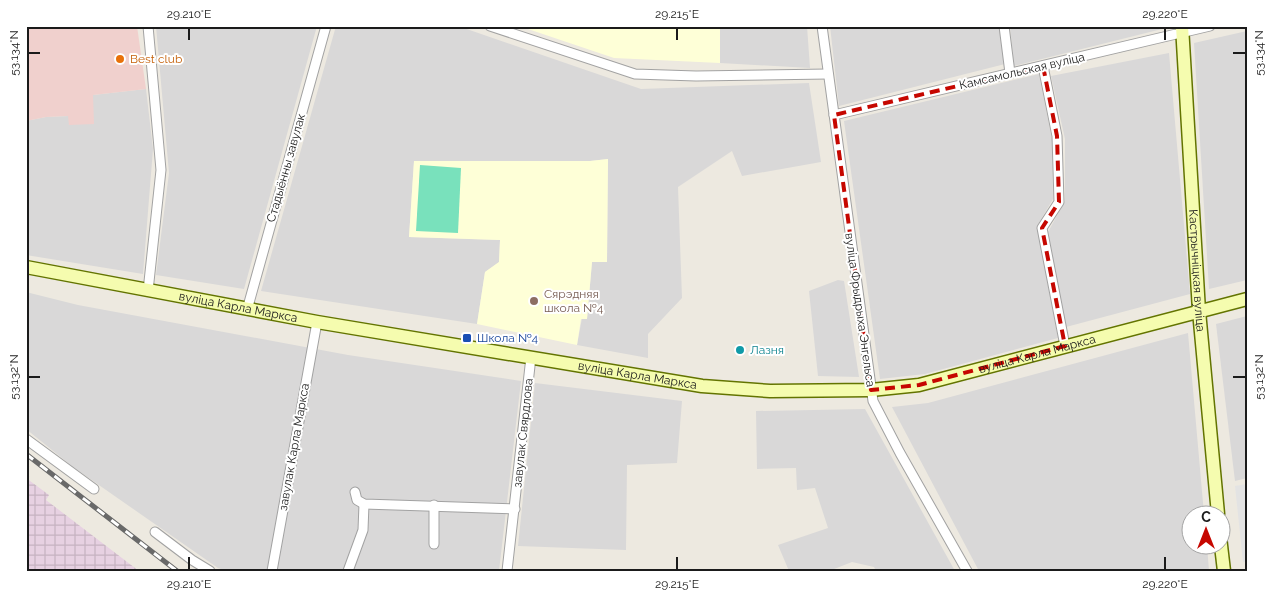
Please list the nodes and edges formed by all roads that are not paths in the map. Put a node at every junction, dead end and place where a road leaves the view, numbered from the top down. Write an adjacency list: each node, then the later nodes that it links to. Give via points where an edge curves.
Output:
1 (148, 26): 13 (street, via 161,170)
2 (326, 26): 15 (street, Стадыённы завулак)
3 (490, 26): 10 (street, via 634,74)
4 (822, 26): 10 (street, вуліца Фрыдрыха Энгельса)
5 (1004, 26): 9 (street)
6 (1210, 26): 7 (street, Камсамольская вуліца)
7 (1182, 30): 8 (street, Камсамольская вуліца); 16 (main road, Кастрычніцкая вуліца)
8 (1043, 66): 9 (street, Камсамольская вуліца); 18 (street, via 1058,136 1060,202 1042,228)
9 (1010, 73): 11 (street, Камсамольская вуліца)
10 (828, 74): 11 (street, вуліца Фрыдрыха Энгельса)
11 (834, 115): 20 (street, вуліца Фрыдрыха Энгельса)
12 (26, 268): 13 (main road, вуліца Карла Маркса)
13 (148, 291): 15 (main road, вуліца Карла Маркса)
14 (1247, 299): 16 (main road, вуліца Карла Маркса)
15 (247, 310): 17 (main road, вуліца Карла Маркса)
16 (1199, 312): 18 (main road, вуліца Карла Маркса); 25 (main road, Кастрычніцкая вуліца)
17 (316, 322): 19 (main road, вуліца Карла Маркса); 32 (street, завулак Карла Маркса)
18 (1065, 346): 20 (main road, вуліца Карла Маркса, via 919,384)
19 (531, 357): 20 (main road, вуліца Карла Маркса, via 702,386 770,391); 27 (street, завулак Свярдлова)
20 (871, 390): 35 (street, вуліца Фрыдрыха Энгельса, via 873,401 900,453)
21 (26, 439): 22 (street)
22 (94, 489)
23 (354, 492): 24 (street, via 357,500)
24 (364, 504): 26 (street); 33 (street, via 363,530)
25 (1217, 504)
26 (434, 506): 27 (street); 29 (street)
27 (514, 509): 34 (street, завулак Свярдлова)
28 (155, 532): 31 (street)
29 (434, 544)
30 (1222, 554): 36 (main road)
31 (210, 571)
32 (272, 571)
33 (348, 571)
34 (507, 571)
35 (967, 571)
36 (1224, 571)

